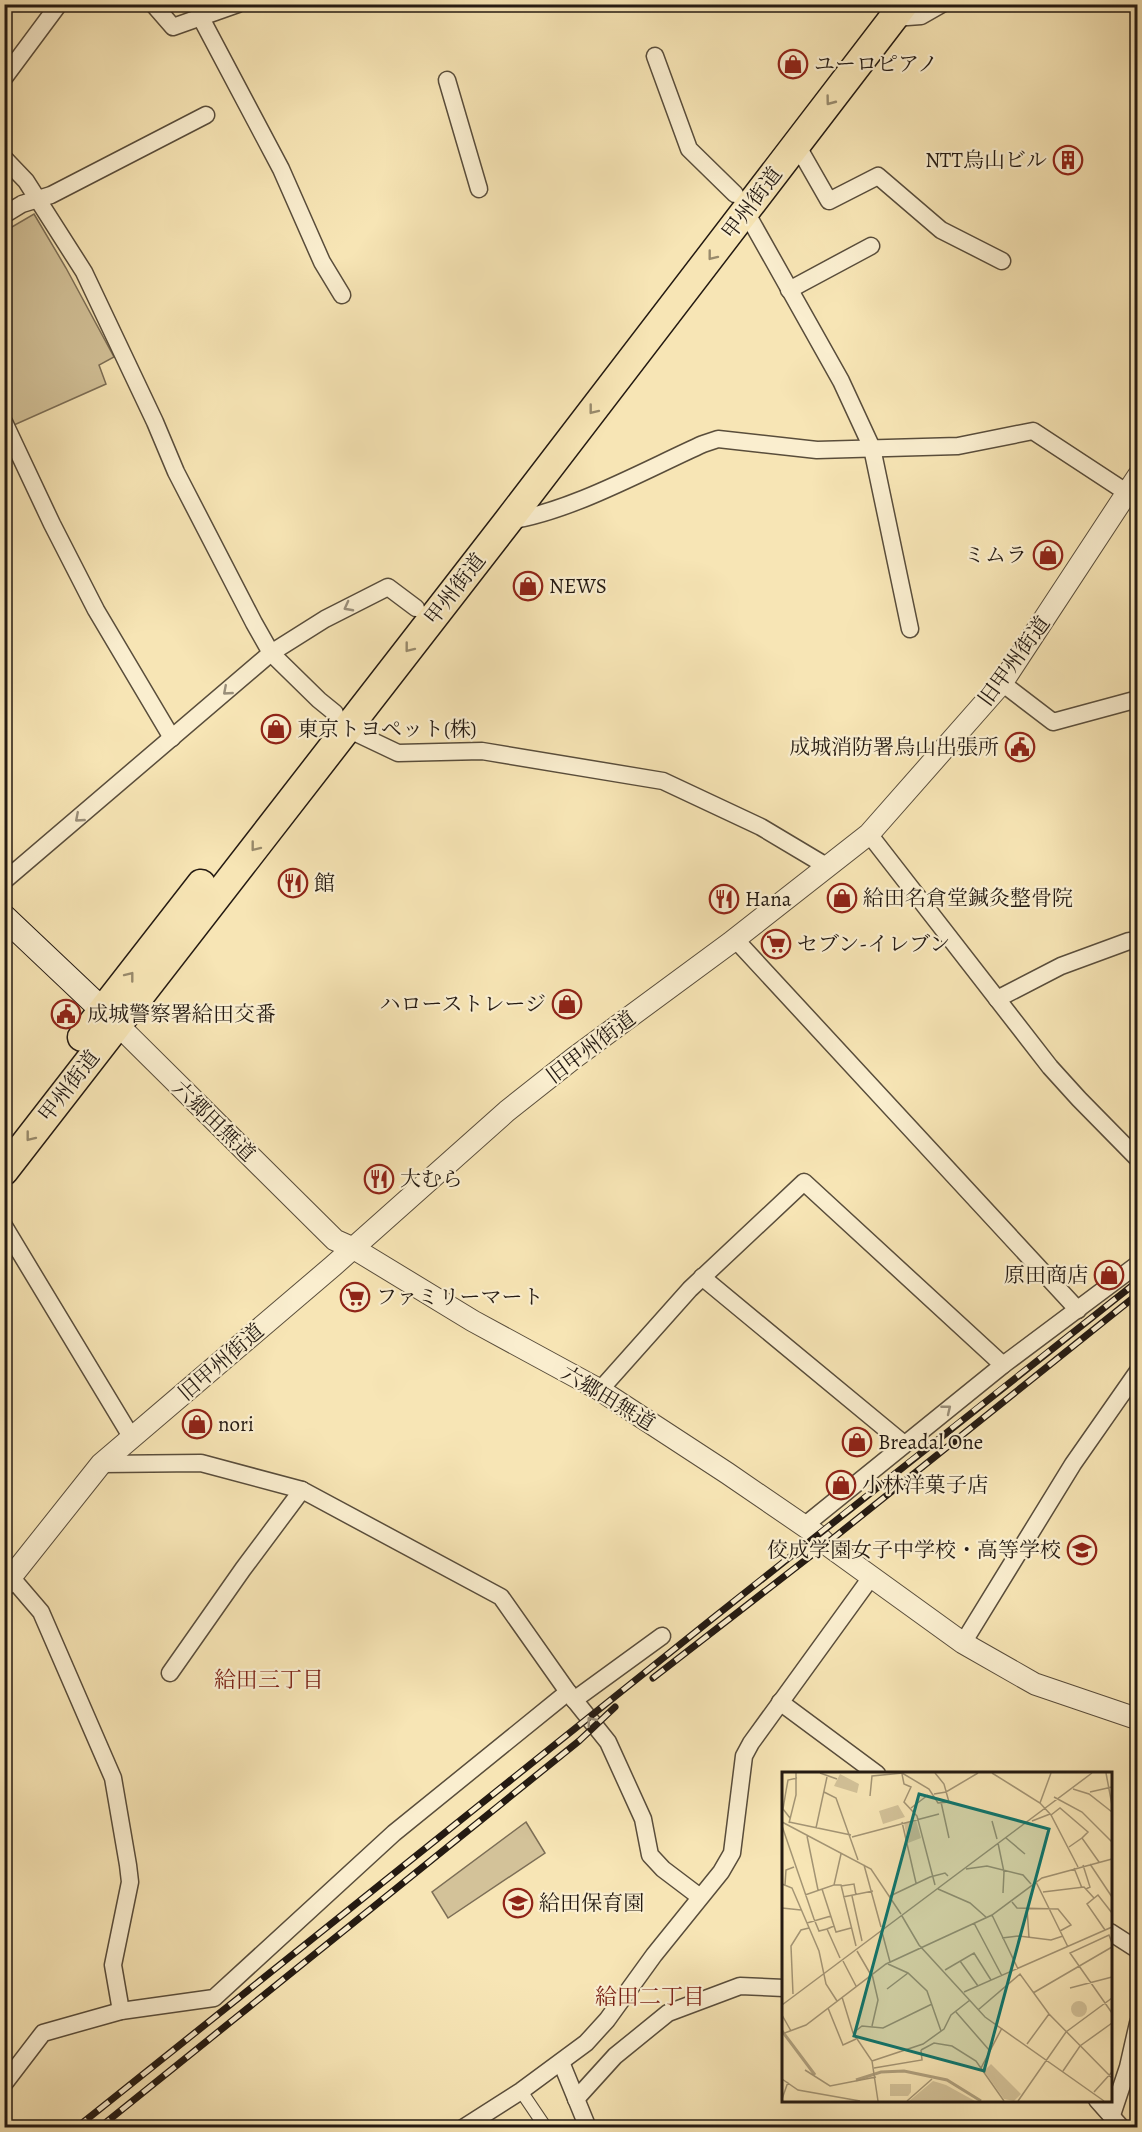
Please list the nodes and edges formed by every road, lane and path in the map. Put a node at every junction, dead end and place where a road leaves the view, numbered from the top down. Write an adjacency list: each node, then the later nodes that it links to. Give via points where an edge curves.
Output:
1 (59, 4): 8 (street)
2 (153, 4): 6 (street, via 173,27)
3 (238, 4): 6 (street)
4 (942, 4): 5 (street, via 921,16)
5 (893, 9): 11 (highway, 甲州街道, one-way to 11); 15 (highway, 甲州街道)
6 (201, 18): 20 (street, via 277,160 322,262)
7 (655, 56): 15 (street, via 689,148)
8 (4, 78)
9 (447, 80): 13 (street)
10 (206, 115): 14 (street, via 51,195)
11 (797, 145): 15 (highway, 甲州街道); 18 (street, via 829,201 878,176 941,230)
12 (4, 158): 14 (street)
13 (479, 189)
14 (38, 198): 16 (street); 27 (street, via 84,272 176,472)
15 (741, 203): 19 (street); 24 (highway, 甲州街道, one-way to 24); 25 (highway, 甲州街道)
16 (4, 215)
17 (871, 246): 19 (street)
18 (1002, 261)
19 (789, 290): 22 (street, via 841,381)
20 (342, 295)
21 (4, 422): 31 (street, via 96,610)
22 (872, 448): 23 (street, via 958,446 1033,431); 24 (street, via 817,450 717,440 544,513); 26 (street)
23 (1132, 484): 28 (street, 旧甲州街道)
24 (508, 521): 30 (highway, 甲州街道, one-way to 30)
25 (416, 608): 27 (street, one-way to 27, via 388,587); 30 (highway, 甲州街道)
26 (909, 629)
27 (271, 653): 30 (street); 31 (street, one-way to 31)
28 (1002, 683): 29 (street, via 1053,722); 32 (street, 旧甲州街道)
29 (1136, 702)
30 (341, 719): 33 (street, via 358,734 398,753 482,751 663,782 760,827); 39 (highway, 甲州街道)
31 (172, 738): 34 (street, one-way to 34)
32 (869, 834): 33 (street, 旧甲州街道); 38 (street)
33 (828, 867): 36 (street, 旧甲州街道)
34 (4, 881)
35 (4, 917): 39 (main road)
36 (735, 939): 44 (street, 旧甲州街道, via 507,1112); 47 (street)
37 (1137, 941): 38 (street, via 1061,966)
38 (997, 999): 41 (street, via 1078,1099)
39 (110, 1018): 40 (highway, 甲州街道); 42 (highway, 甲州街道, one-way to 42); 44 (street, 六郷田無道, via 334,1240)
40 (4, 1139)
41 (1137, 1158)
42 (4, 1171)
43 (4, 1226): 51 (street)
44 (353, 1248): 50 (street, 六郷田無道, via 473,1321); 51 (street, 旧甲州街道)
45 (1137, 1264): 47 (street)
46 (702, 1277): 48 (street, via 804,1182); 50 (street); 52 (street)
47 (1078, 1310): 48 (street)
48 (1003, 1365): 52 (street, one-way to 48)
49 (1137, 1371): 59 (street, via 1073,1464)
50 (600, 1390): 55 (street, 六郷田無道)
51 (132, 1438): 53 (street, 旧甲州街道)
52 (904, 1444): 55 (street)
53 (101, 1464): 54 (street, via 201,1463); 57 (street, 旧甲州街道)
54 (302, 1490): 60 (street); 61 (street, via 501,1597)
55 (804, 1526): 56 (street, 六郷田無道)
56 (872, 1576): 59 (street, 六郷田無道); 62 (street)
57 (8, 1582): 69 (street, via 41,1612 113,1778 130,1882 114,1965)
58 (662, 1636): 61 (street)
59 (963, 1643): 63 (street, 六郷田無道, via 1035,1684)
60 (170, 1673)
61 (571, 1696): 65 (street, one-way to 61, via 650,1855 643,1818 608,1742); 69 (street, via 394,1833 214,1998)
62 (780, 1702): 64 (street); 65 (street, via 744,1756 732,1853)
63 (1137, 1719)
64 (876, 1772)
65 (700, 1897): 71 (street, via 607,2020)
66 (1112, 1933): 67 (street)
67 (1137, 1950)
68 (782, 1988): 74 (street, via 740,1986 668,2013 615,2056)
69 (121, 2011): 72 (street, via 43,2033)
70 (1137, 2023): 76 (street)
71 (561, 2062): 73 (street); 74 (street)
72 (4, 2084)
73 (521, 2091): 77 (street); 78 (street)
74 (576, 2100): 79 (street)
75 (1099, 2102): 76 (street)
76 (1117, 2121)
77 (463, 2127)
78 (546, 2127)
79 (588, 2127)

